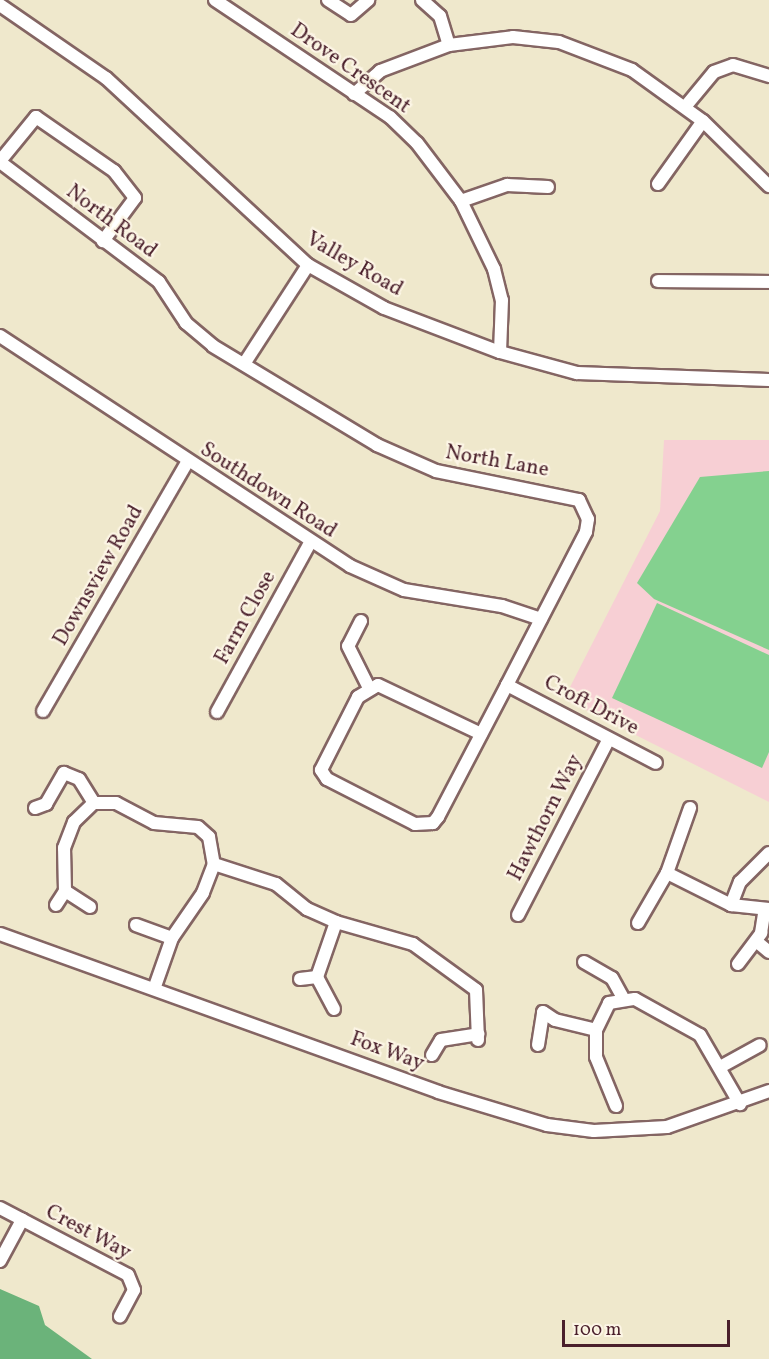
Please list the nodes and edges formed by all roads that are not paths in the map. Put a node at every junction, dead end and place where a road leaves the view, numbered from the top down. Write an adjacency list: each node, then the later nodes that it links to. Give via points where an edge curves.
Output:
1 (215, 0): 8 (street, Drove Crescent)
2 (328, 0): 3 (street, via 351,15)
3 (368, 0)
4 (422, 0): 6 (street, via 440,16)
5 (0, 5): 17 (street, Valley Road, via 106,78)
6 (449, 45): 8 (street, via 380,71); 9 (street, via 513,37 559,42 615,60)
7 (769, 76): 9 (street, via 733,65 714,72)
8 (354, 94): 15 (street, Drove Crescent, via 417,143)
9 (685, 107): 10 (street)
10 (703, 121): 12 (street); 13 (street)
11 (0, 161): 16 (street, North Road); 16 (street, via 36,117 114,171 135,198)
12 (658, 184)
13 (769, 186)
14 (548, 187): 15 (street, via 507,185)
15 (461, 201): 22 (street, Drove Crescent, via 502,300)
16 (103, 241): 20 (street, North Road, via 159,282)
17 (308, 265): 22 (street, Valley Road, via 384,308); 23 (street)
18 (658, 281): 19 (street)
19 (769, 282)
20 (186, 323): 23 (street, North Lane)
21 (0, 336): 25 (street, Southdown Road)
22 (500, 352): 24 (street, Valley Road, via 577,373)
23 (244, 364): 27 (street, North Lane, via 377,445 436,471 579,501 588,519 586,532)
24 (769, 380)
25 (188, 461): 26 (street, Southdown Road); 31 (street, Downsview Road)
26 (310, 543): 27 (street, Southdown Road, via 404,590 502,606); 32 (street, Farm Close)
27 (541, 619): 29 (street, North Lane)
28 (362, 621): 30 (street, via 348,646)
29 (507, 685): 33 (street, North Lane); 34 (street, Croft Drive)
30 (369, 688): 33 (street, via 386,688); 33 (street, North Lane, via 323,760 323,775 415,824 427,826 438,817)
31 (43, 711)
32 (217, 712)
33 (481, 734)
34 (609, 739): 35 (street, Croft Drive); 47 (street, Hawthorn Way)
35 (656, 763)
36 (93, 803): 37 (street, via 79,778 64,773 45,804); 40 (street, via 116,803 154,824 198,827 215,849); 42 (street, via 67,835)
37 (35, 808)
38 (690, 808): 41 (street)
39 (769, 853): 44 (street, via 740,882)
40 (214, 864): 48 (street, via 276,884 307,909); 52 (street, via 203,893)
41 (667, 873): 44 (street); 49 (street)
42 (65, 891): 43 (street); 45 (street)
43 (56, 904)
44 (731, 906): 46 (street)
45 (90, 907)
46 (767, 909): 53 (street)
47 (518, 915)
48 (336, 922): 57 (street); 65 (street, via 395,936 466,981 480,1000 478,1037 441,1040)
49 (638, 923)
50 (136, 925): 52 (street)
51 (0, 934): 59 (street, Fox Way)
52 (172, 938): 59 (street)
53 (756, 942): 54 (street); 56 (street)
54 (769, 952)
55 (584, 962): 60 (street, via 612,978)
56 (738, 964)
57 (317, 977): 58 (street); 61 (street)
58 (300, 979)
59 (154, 989): 68 (street, Fox Way, via 438,1092 547,1125 625,1132 667,1126)
60 (623, 998): 62 (street, via 609,1003); 66 (street, via 690,1027)
61 (334, 1009)
62 (596, 1030): 63 (street, via 555,1020 543,1012); 69 (street, via 596,1057)
63 (538, 1045)
64 (760, 1045): 66 (street)
65 (432, 1054)
66 (722, 1066): 68 (street)
67 (769, 1091): 68 (street, Fox Way)
68 (740, 1104)
69 (616, 1106)
70 (0, 1208): 71 (street, Crest Way)
71 (22, 1220): 72 (street, Crest Way); 73 (street, Crest Way, via 128,1275 134,1290)
72 (0, 1261)
73 (120, 1316)

